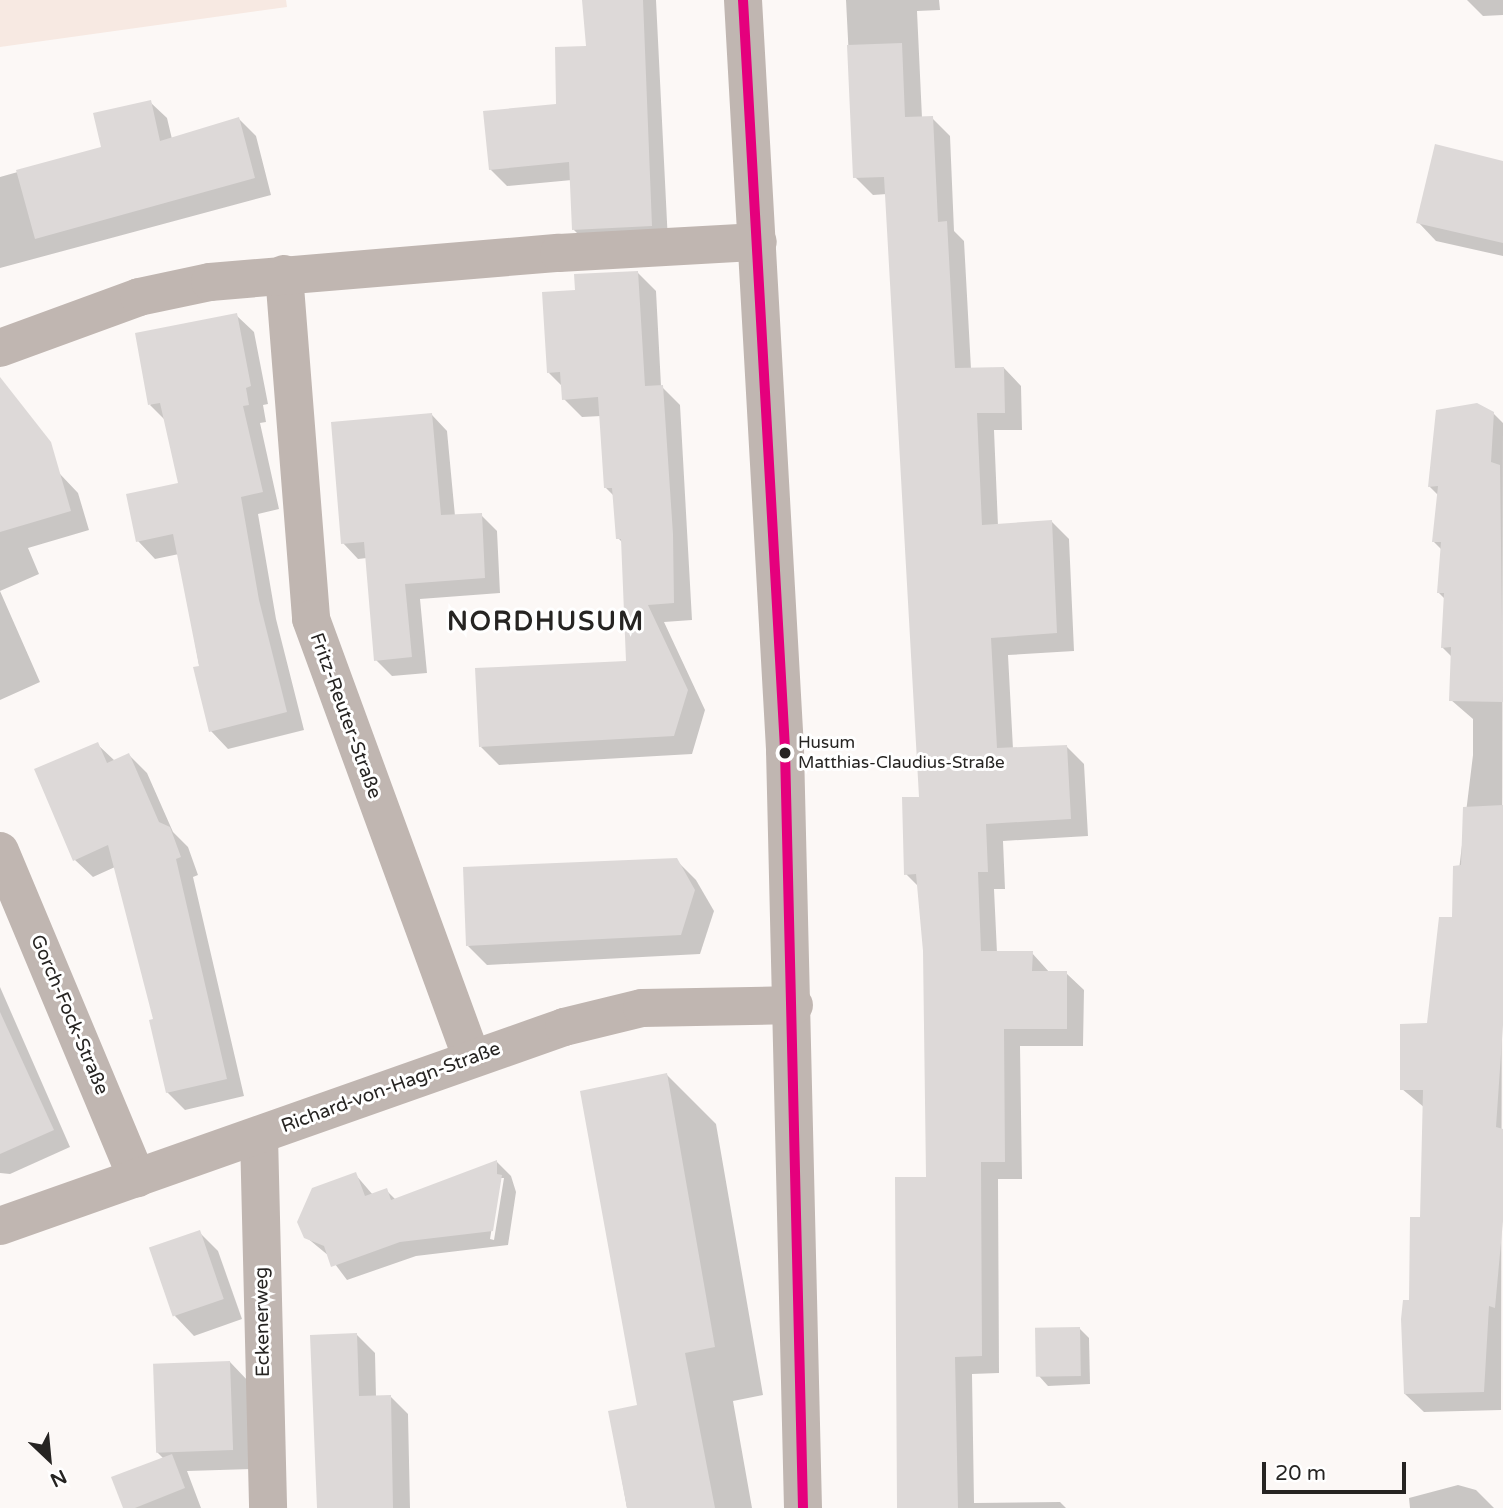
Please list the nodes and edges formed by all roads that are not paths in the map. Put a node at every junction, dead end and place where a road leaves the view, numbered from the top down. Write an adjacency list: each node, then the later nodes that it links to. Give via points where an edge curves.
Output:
1 (743, 0): 2 (street)
2 (758, 242): 3 (street); 6 (street, via 786,750)
3 (284, 274): 4 (street, via 210,282 139,297); 7 (street, Fritz-Reuter-Straße, via 311,619)
4 (0, 348)
5 (0, 850): 9 (street, Gorch-Fock-Straße)
6 (794, 1005): 7 (street, Richard-von-Hagn-Straße, via 642,1008 564,1027); 12 (street)
7 (472, 1058): 8 (street, Richard-von-Hagn-Straße)
8 (259, 1136): 9 (street, Richard-von-Hagn-Straße); 11 (street, Eckenerweg)
9 (137, 1179): 10 (street, Richard-von-Hagn-Straße)
10 (0, 1226)
11 (268, 1508)
12 (803, 1508)

